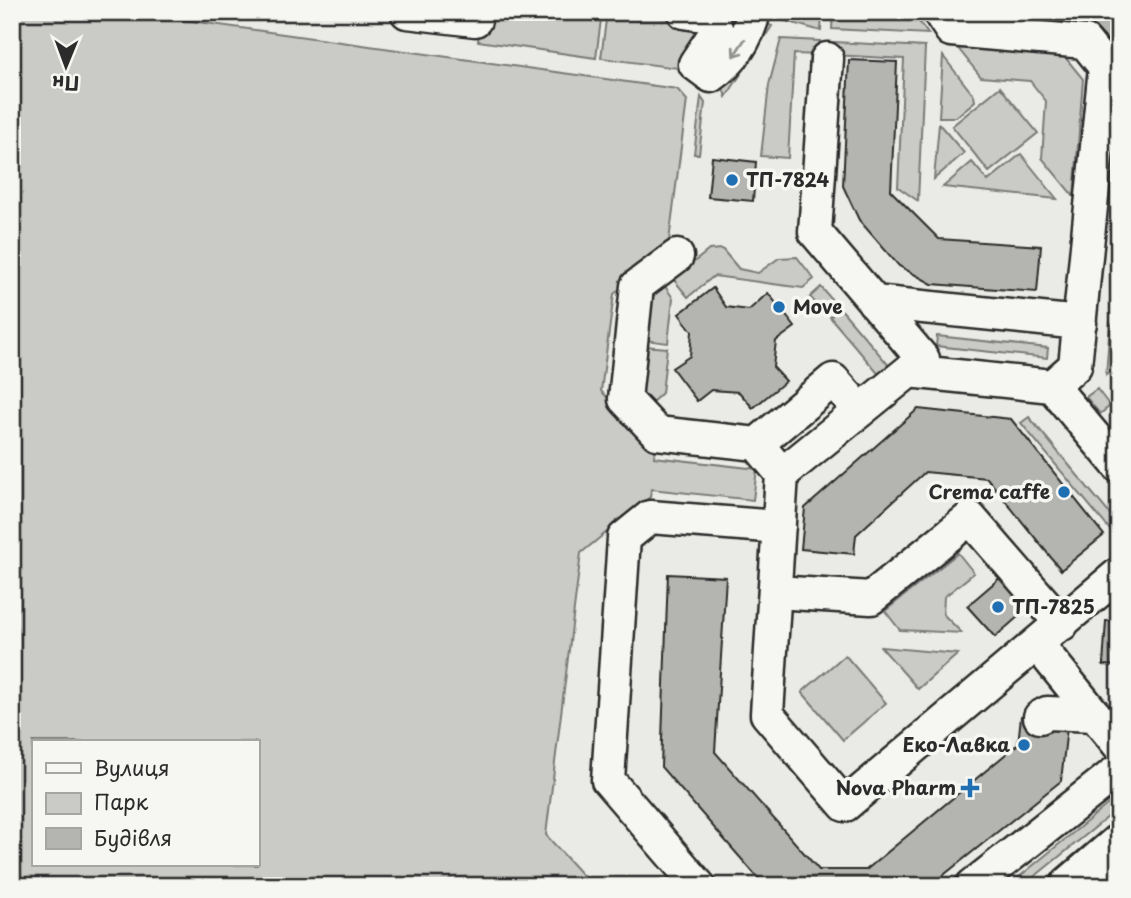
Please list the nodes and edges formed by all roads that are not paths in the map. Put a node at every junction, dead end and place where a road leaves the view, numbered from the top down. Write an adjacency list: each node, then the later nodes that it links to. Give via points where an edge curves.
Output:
1 (407, 12): 2 (lane, via 475,20)
2 (476, 12)
3 (939, 12): 7 (lane, via 951,30 1085,42 1105,67)
4 (697, 14): 5 (lane, one-way to 4, via 743,43 711,76 695,64 718,31)
5 (757, 14)
6 (827, 59): 9 (lane, via 815,232)
7 (1106, 198): 10 (lane)
8 (677, 256): 14 (lane, via 637,286 625,399 657,433)
9 (874, 302): 10 (lane); 11 (lane, via 923,359)
10 (1080, 323): 12 (lane, via 1075,366)
11 (909, 371): 12 (lane); 13 (lane)
12 (1052, 386): 15 (lane)
13 (859, 409): 14 (lane, via 833,380); 16 (lane)
14 (757, 444): 16 (lane)
15 (1119, 466)
16 (782, 474): 17 (lane)
17 (779, 527): 19 (lane); 25 (lane, via 650,517 625,538 608,780)
18 (1119, 574): 20 (lane)
19 (775, 592): 20 (lane, via 871,598 970,519); 21 (lane, via 767,714 845,805)
20 (1062, 624): 21 (lane)
21 (1038, 645): 23 (lane)
22 (1041, 717): 23 (lane, via 1047,713)
23 (1113, 736): 26 (lane)
24 (1119, 844): 27 (main road)
25 (699, 886)
26 (972, 886)
27 (1070, 886)

